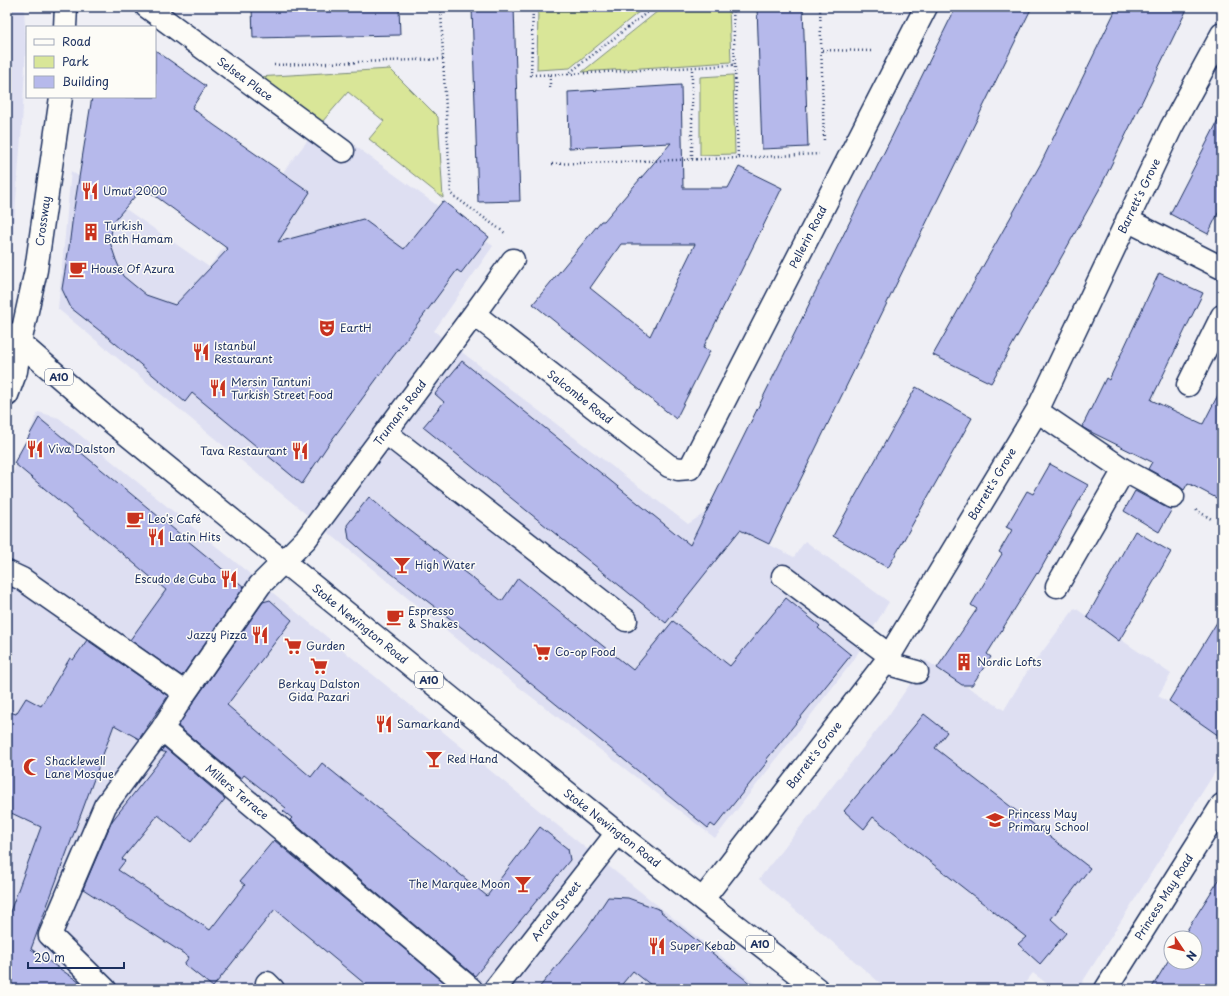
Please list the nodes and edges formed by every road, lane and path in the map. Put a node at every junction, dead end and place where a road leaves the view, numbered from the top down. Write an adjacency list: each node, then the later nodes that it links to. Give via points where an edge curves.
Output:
1 (66, 7): 9 (main road)
2 (147, 7): 15 (main road, Selsea Place)
3 (441, 7): 13 (path)
4 (533, 7): 18 (path, via 531,76)
5 (654, 7): 17 (path)
6 (734, 7): 14 (path)
7 (820, 7): 11 (path)
8 (926, 7): 12 (main road, Pellerin Road)
9 (65, 26)
10 (1222, 34): 27 (main road, Barrett's Grove, via 1171,128)
11 (822, 50): 12 (path); 22 (path)
12 (904, 51): 23 (main road, Pellerin Road)
13 (443, 59): 15 (path); 28 (path, via 451,194)
14 (735, 65): 16 (path); 24 (path)
15 (230, 67): 21 (main road, Selsea Place)
16 (692, 67): 17 (path); 25 (path)
17 (568, 74): 18 (path)
18 (550, 75): 19 (path)
19 (550, 88)
20 (61, 98): 33 (main road, Crossway, via 36,270)
21 (343, 151)
22 (824, 154): 23 (path); 24 (path)
23 (851, 154): 38 (main road, Pellerin Road)
24 (738, 158): 25 (path)
25 (692, 159): 26 (path)
26 (552, 164)
27 (1127, 220): 30 (main road); 36 (main road, Barrett's Grove)
28 (511, 238)
29 (513, 260): 31 (main road, Truman's Road)
30 (1222, 268)
31 (474, 314): 37 (main road, Truman's Road); 38 (main road, Salcombe Road, via 669,466 678,469)
32 (1222, 316): 34 (main road)
33 (14, 338): 35 (main road, Crossway, via 16,371); 41 (main road, Stoke Newington Road / A10, via 103,415)
34 (1188, 385)
35 (7, 395)
36 (1037, 411): 39 (main road); 46 (main road, Barrett's Grove)
37 (386, 433): 41 (main road, Truman's Road, via 306,539); 45 (main road)
38 (690, 468)
39 (1124, 470): 40 (main road); 44 (main road)
40 (1173, 497)
41 (283, 562): 48 (main road, via 260,585); 51 (main road, Stoke Newington Road / A10)
42 (7, 572): 48 (main road, via 22,579)
43 (783, 576): 46 (main road)
44 (1057, 586)
45 (626, 620)
46 (887, 659): 47 (main road); 52 (main road, Barrett's Grove)
47 (917, 672)
48 (185, 693): 49 (main road)
49 (162, 729): 53 (main road, via 105,806 50,935); 54 (main road, Millers Terrace)
50 (1222, 806): 57 (main road, Princess May Road)
51 (617, 833): 52 (main road, Stoke Newington Road / A10); 55 (main road, Arcola Street)
52 (702, 899): 56 (main road, Stoke Newington Road / A10)
53 (105, 989)
54 (471, 989)
55 (495, 989)
56 (817, 989)
57 (1106, 989)

